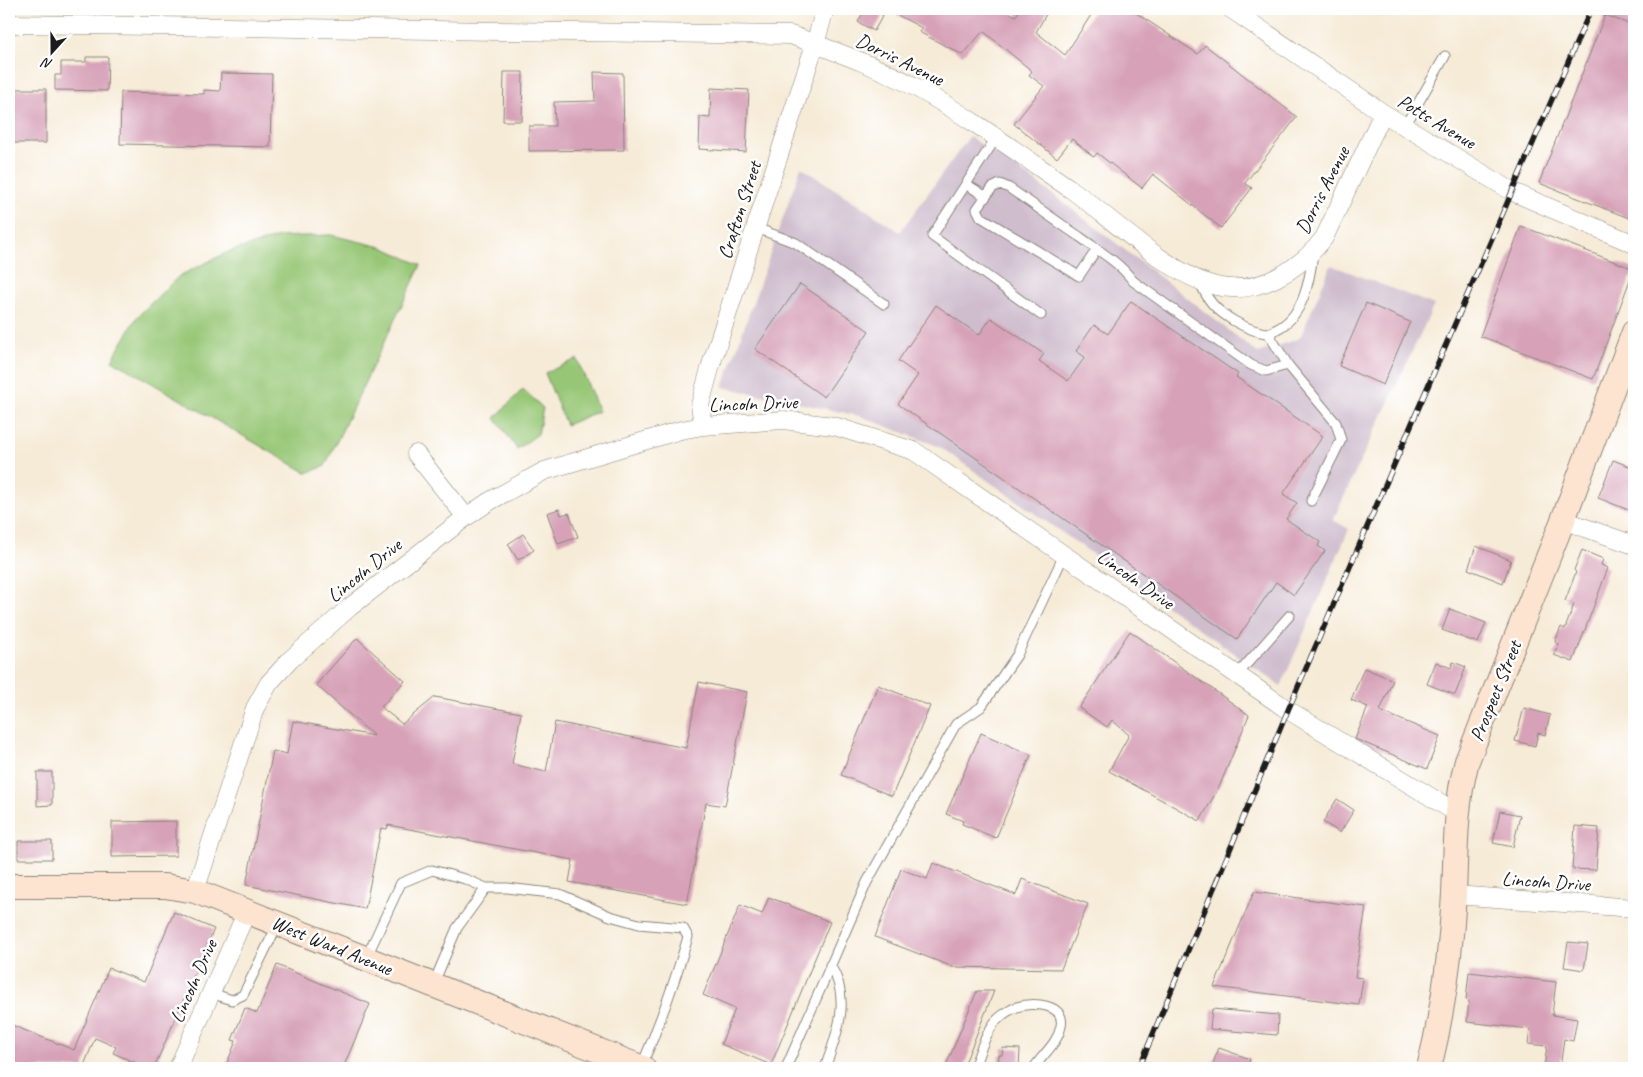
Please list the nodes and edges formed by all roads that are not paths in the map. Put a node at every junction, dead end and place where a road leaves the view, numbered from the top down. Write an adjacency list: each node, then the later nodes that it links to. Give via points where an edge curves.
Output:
1 (825, 9): 4 (street, Crafton Street)
2 (1231, 9): 6 (street, Potts Avenue)
3 (9, 24): 4 (street, Dorris Avenue, via 754,34 791,36)
4 (816, 44): 8 (street, Dorris Avenue, via 916,87); 11 (street, Crafton Street)
5 (1445, 56): 7 (lane)
6 (1383, 113): 7 (street, Potts Avenue); 14 (street, Dorris Avenue, via 1324,238)
7 (1405, 126): 12 (street, Potts Avenue, via 1513,192)
8 (996, 138): 9 (lane); 15 (street, Dorris Avenue, via 1095,206 1174,268)
9 (966, 184): 10 (lane); 17 (lane, via 932,236)
10 (985, 196): 13 (lane, via 1000,184 1009,188); 13 (lane, via 977,209 981,217 1079,276)
11 (756, 228): 16 (lane, via 796,243); 21 (street, Crafton Street, via 700,405)
12 (1634, 244)
13 (1097, 249): 20 (lane, via 1122,267 1133,281 1251,365 1266,371)
14 (1313, 252): 15 (street, Dorris Avenue, via 1294,268 1257,285 1230,288); 19 (lane, via 1310,277 1300,305 1284,326)
15 (1200, 281): 19 (lane, via 1205,296 1222,313 1252,329)
16 (884, 304)
17 (1042, 315)
18 (1634, 332): 25 (street, Prospect Street)
19 (1268, 333): 20 (lane)
20 (1288, 365): 23 (lane, via 1336,423 1341,440)
21 (703, 426): 24 (street, Lincoln Drive, via 672,432 544,471); 27 (street, Lincoln Drive, via 782,420 834,426 888,442 914,452)
22 (416, 454): 24 (street)
23 (1311, 502)
24 (466, 516): 33 (street, Lincoln Drive, via 350,607 269,683 255,708)
25 (1563, 520): 26 (street); 30 (street, Prospect Street, via 1467,761)
26 (1634, 545)
27 (1064, 555): 29 (street, Lincoln Drive); 39 (lane, via 1017,655 981,707 956,724 867,882)
28 (1290, 615): 29 (lane)
29 (1237, 675): 30 (street, Lincoln Drive, via 1288,710)
30 (1457, 813): 34 (street, Prospect Street)
31 (9, 886): 33 (street, West Ward Avenue, via 165,886)
32 (486, 888): 38 (lane, via 432,870 401,883); 40 (lane, via 457,928); 43 (lane, via 560,894 610,916 639,924 683,928 688,937 679,971)
33 (195, 891): 36 (street, West Ward Avenue)
34 (1454, 895): 35 (street, Lincoln Drive); 48 (street, Prospect Street, via 1443,995)
35 (1634, 908)
36 (247, 911): 37 (street, West Ward Avenue); 41 (street, Lincoln Drive)
37 (279, 923): 38 (street, West Ward Avenue); 41 (lane, via 243,995 232,1000)
38 (366, 958): 40 (street, West Ward Avenue)
39 (830, 965): 44 (lane); 45 (lane, via 840,979 841,1022)
40 (433, 985): 43 (street, West Ward Avenue)
41 (211, 994): 42 (street, Lincoln Drive)
42 (178, 1068)
43 (642, 1068)
44 (786, 1068)
45 (825, 1068)
46 (974, 1068): 47 (lane, via 996,1021 1016,1007 1038,1004 1052,1008 1062,1024 1058,1036)
47 (1034, 1068)
48 (1429, 1068)

